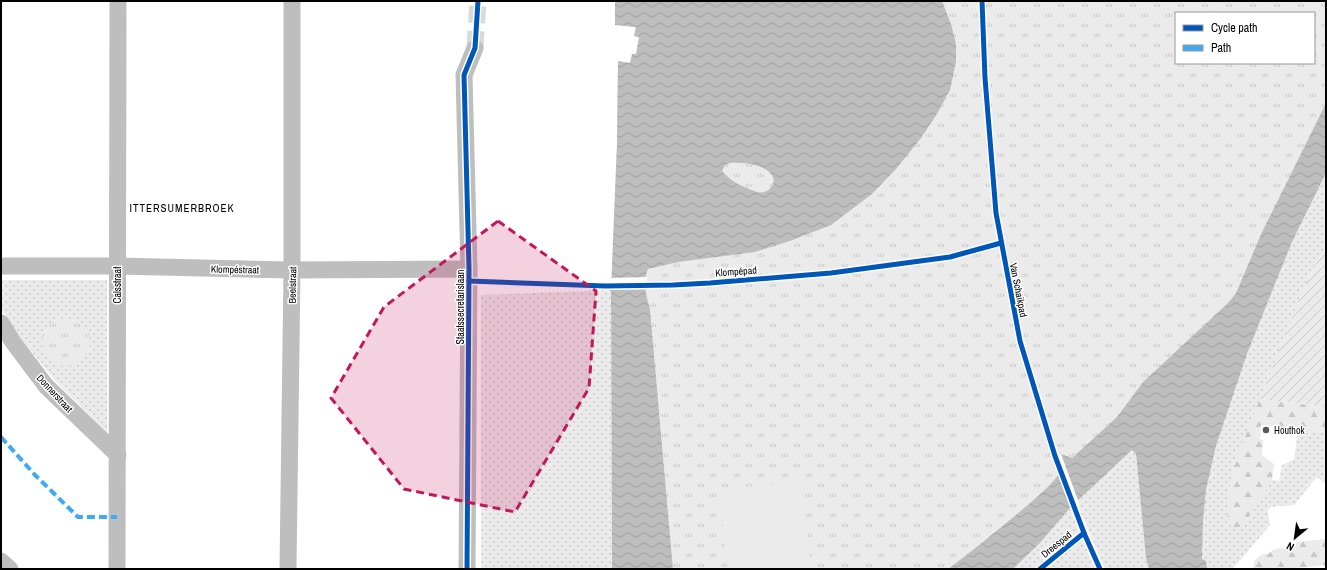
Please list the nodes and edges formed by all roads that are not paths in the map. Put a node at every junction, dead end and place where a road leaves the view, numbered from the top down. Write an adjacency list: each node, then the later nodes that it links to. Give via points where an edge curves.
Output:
1 (118, 1): 5 (street, Calsstraat)
2 (292, 1): 6 (street, Beelstraat)
3 (475, 48): 7 (street, Staatssecretarislaan, via 464,75)
4 (1, 266): 5 (street, Klompéstraat)
5 (117, 266): 6 (street, Klompéstraat); 9 (street, Calsstraat)
6 (292, 270): 7 (street, Klompéstraat); 13 (street, Beelstraat)
7 (469, 270): 14 (street, Staatssecretarislaan)
8 (1, 323): 9 (street, Donnerstraat, via 46,386)
9 (118, 455): 12 (street, Calsstraat)
10 (1, 561): 11 (street)
11 (10, 569)
12 (117, 569)
13 (288, 569)
14 (467, 569)

